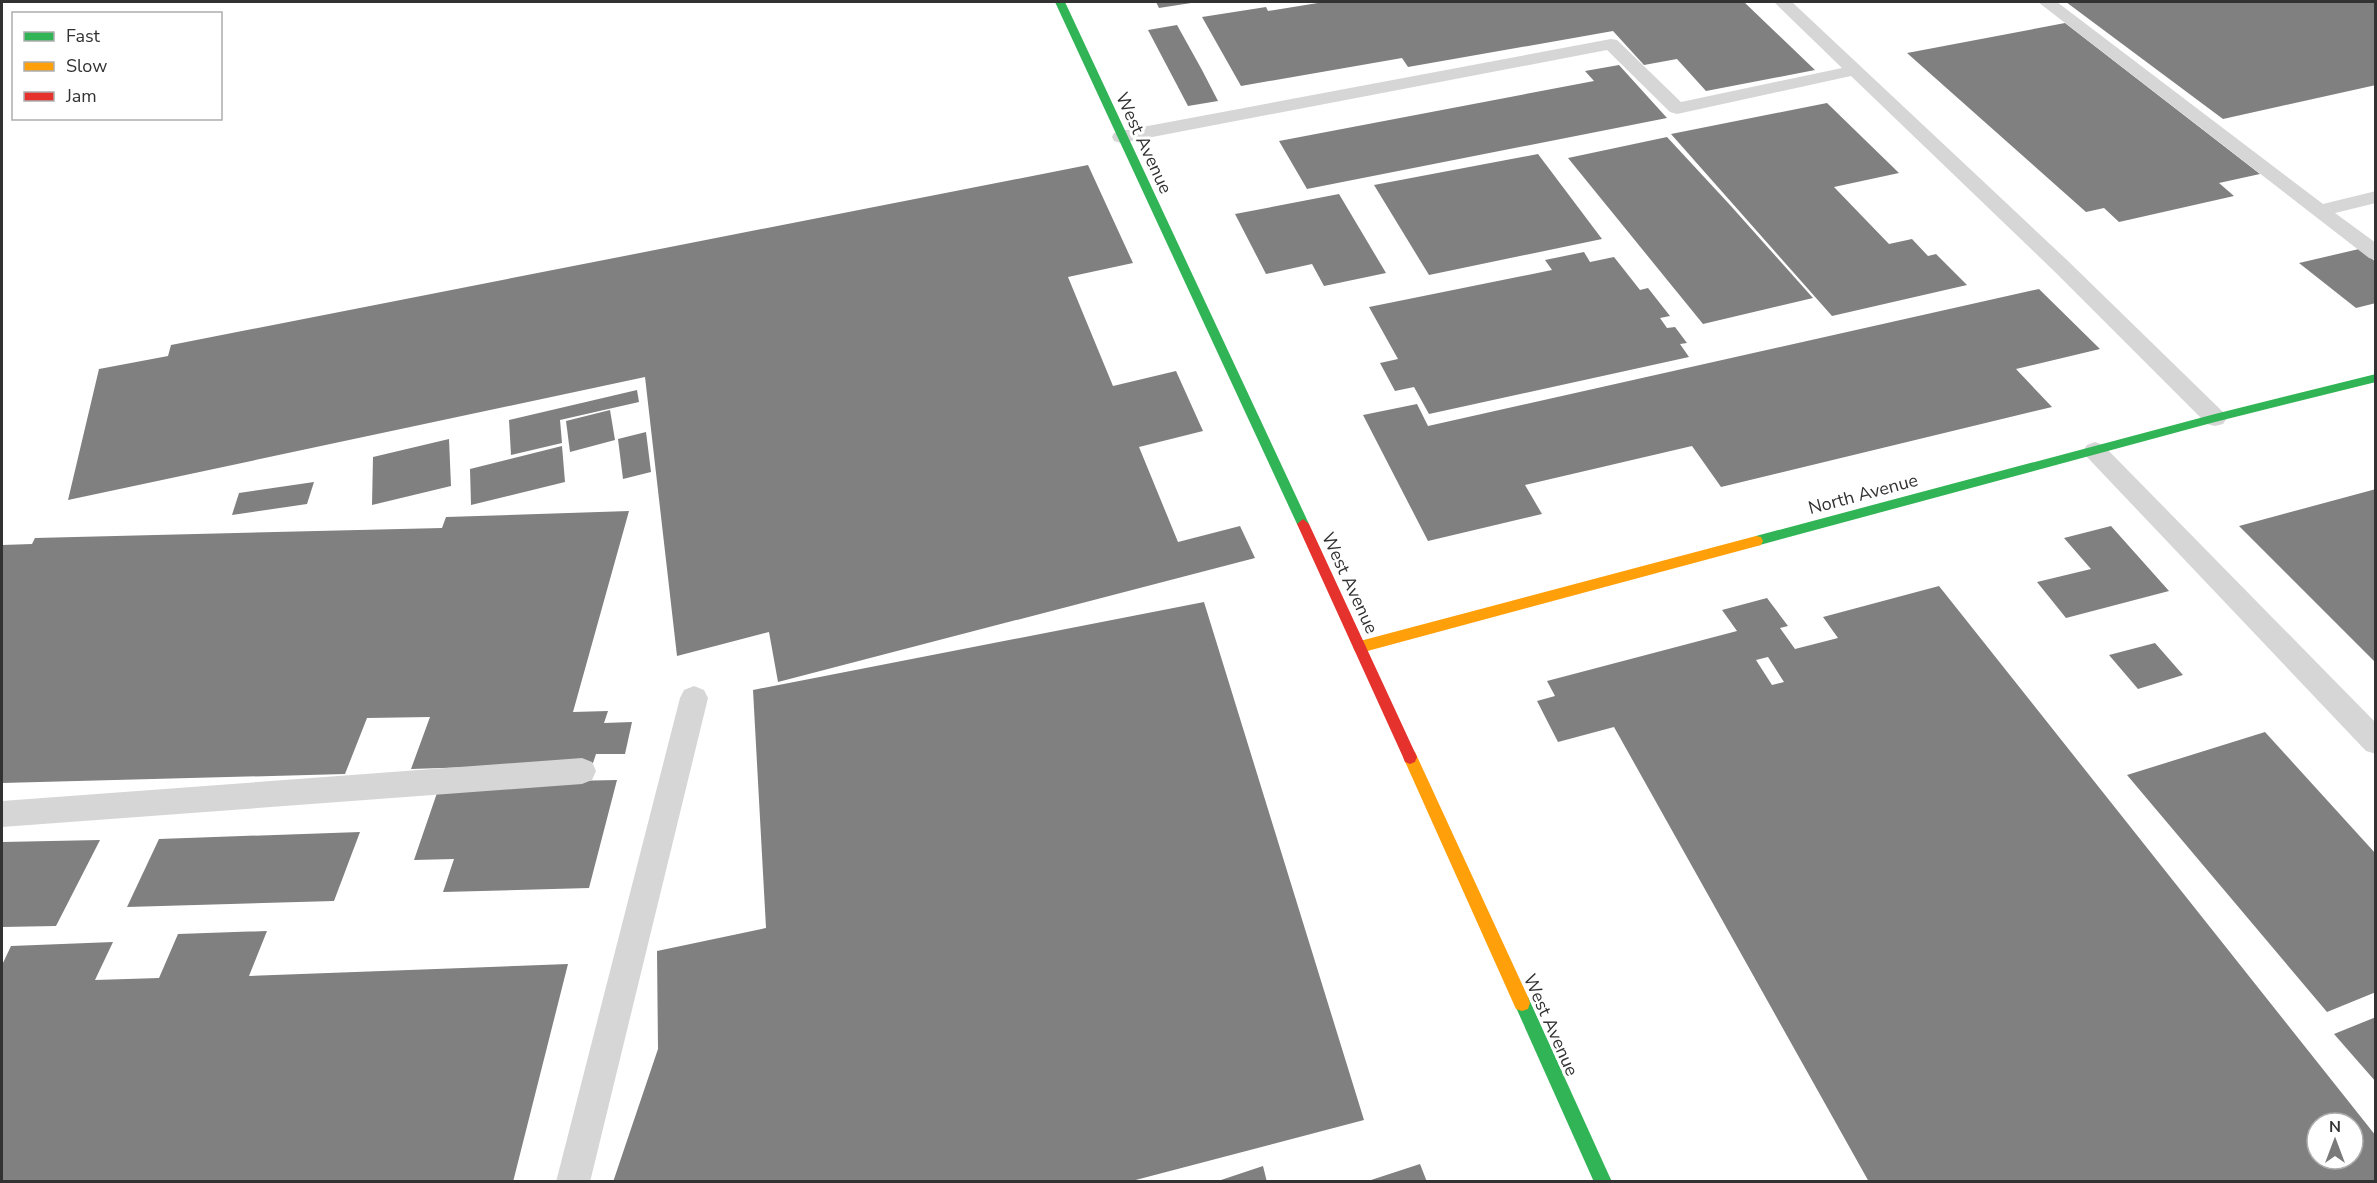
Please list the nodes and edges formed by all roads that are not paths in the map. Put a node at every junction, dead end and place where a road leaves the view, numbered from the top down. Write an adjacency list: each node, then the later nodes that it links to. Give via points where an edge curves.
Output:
1 (1060, 2): 5 (street, West Avenue)
2 (1783, 2): 4 (lane)
3 (2047, 2): 7 (lane)
4 (1856, 69): 5 (lane, via 1677,108 1611,44); 10 (lane)
5 (1121, 137): 12 (street, West Avenue)
6 (2376, 197): 7 (lane)
7 (2319, 211): 8 (lane)
8 (2376, 253)
9 (2376, 378): 10 (street, North Avenue)
10 (2215, 418): 11 (street, North Avenue)
11 (2095, 451): 12 (street, North Avenue); 14 (lane)
12 (1360, 647): 18 (street, West Avenue)
13 (694, 698): 17 (lane)
14 (2376, 742)
15 (582, 771): 16 (lane)
16 (2, 814)
17 (573, 1182)
18 (1602, 1182)

